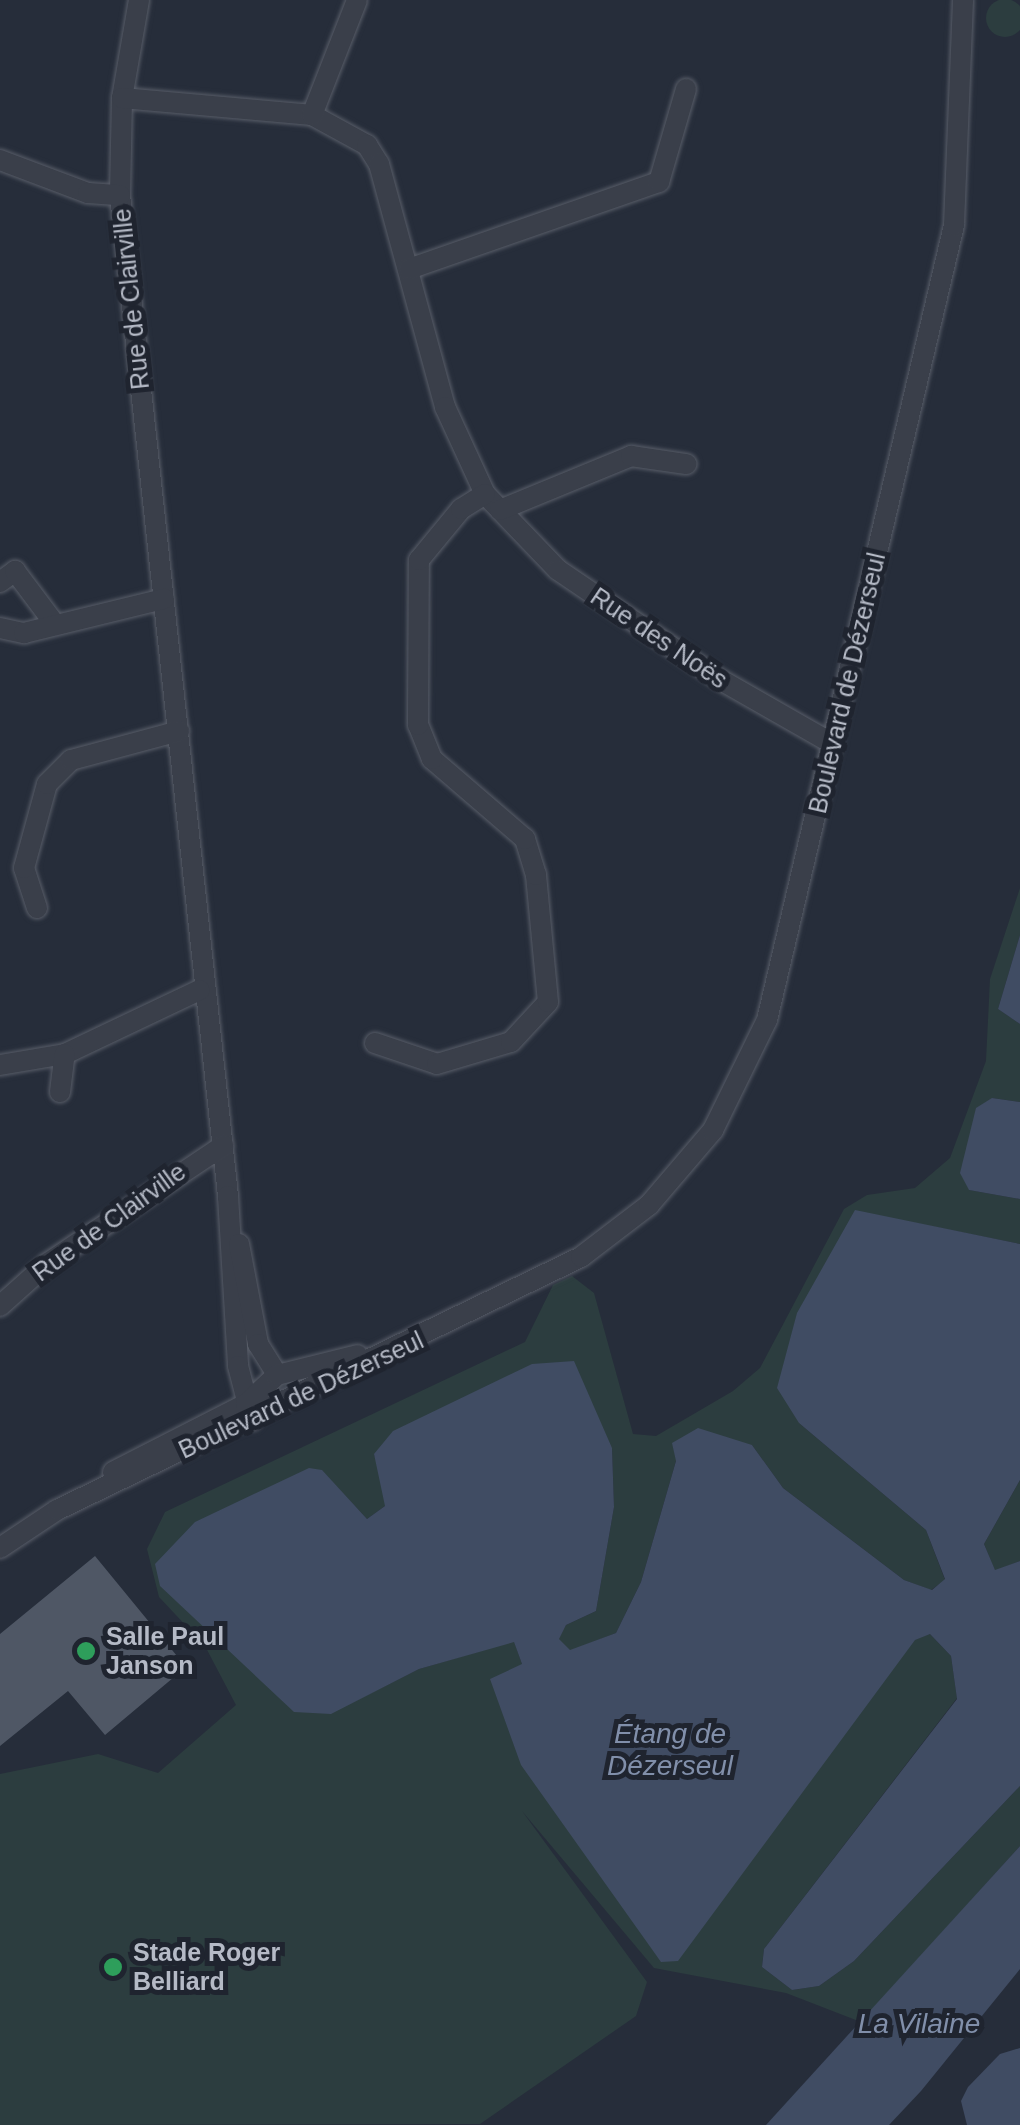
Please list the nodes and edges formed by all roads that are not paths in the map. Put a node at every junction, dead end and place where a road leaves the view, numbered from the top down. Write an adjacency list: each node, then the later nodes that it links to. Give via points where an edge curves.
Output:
1 (357, 0): 6 (street)
2 (963, 0): 17 (street, Boulevard de Dézerseul, via 954,225)
3 (136, 1): 5 (street, Rue de Clairville)
4 (686, 89): 9 (street, via 660,182)
5 (122, 98): 6 (street, Rue des Noës); 8 (street, Rue de Clairville)
6 (312, 116): 9 (street, Rue des Noës, via 342,126 379,164)
7 (0, 160): 8 (street, via 88,193)
8 (120, 195): 13 (street, Rue de Clairville)
9 (409, 270): 11 (street, Rue des Noës, via 446,407)
10 (686, 464): 11 (street, via 631,456)
11 (492, 502): 17 (street, Rue des Noës, via 558,570 718,679); 20 (street, via 461,509 419,560 418,724 432,759 525,840 548,1002 512,1042 438,1064)
12 (0, 582): 14 (street, via 15,571)
13 (164, 598): 14 (street); 16 (street, Rue de Clairville)
14 (54, 623): 15 (street, via 17,634)
15 (0, 628)
16 (179, 731): 18 (street, via 71,760 46,784 24,868); 19 (street, Rue de Clairville)
17 (833, 744): 26 (street, Boulevard de Dézerseul, via 768,1020 744,1076 713,1130 649,1205)
18 (36, 908)
19 (200, 990): 21 (street); 24 (street, Rue de Clairville)
20 (374, 1043)
21 (64, 1054): 22 (street); 23 (street)
22 (0, 1065)
23 (60, 1092)
24 (223, 1146): 25 (street, Rue de Clairville); 27 (street, Rue de Clairville, via 48,1263)
25 (228, 1196): 28 (street, Rue de Clairville, via 258,1344); 29 (street, Rue de Clairville)
26 (544, 1278): 28 (street, Boulevard de Dézerseul, via 321,1370); 29 (street, Boulevard de Dézerseul)
27 (0, 1306)
28 (276, 1375): 29 (street, Boulevard de Dézerseul)
29 (249, 1412): 30 (street, Boulevard de Dézerseul, via 57,1510)
30 (0, 1548)

